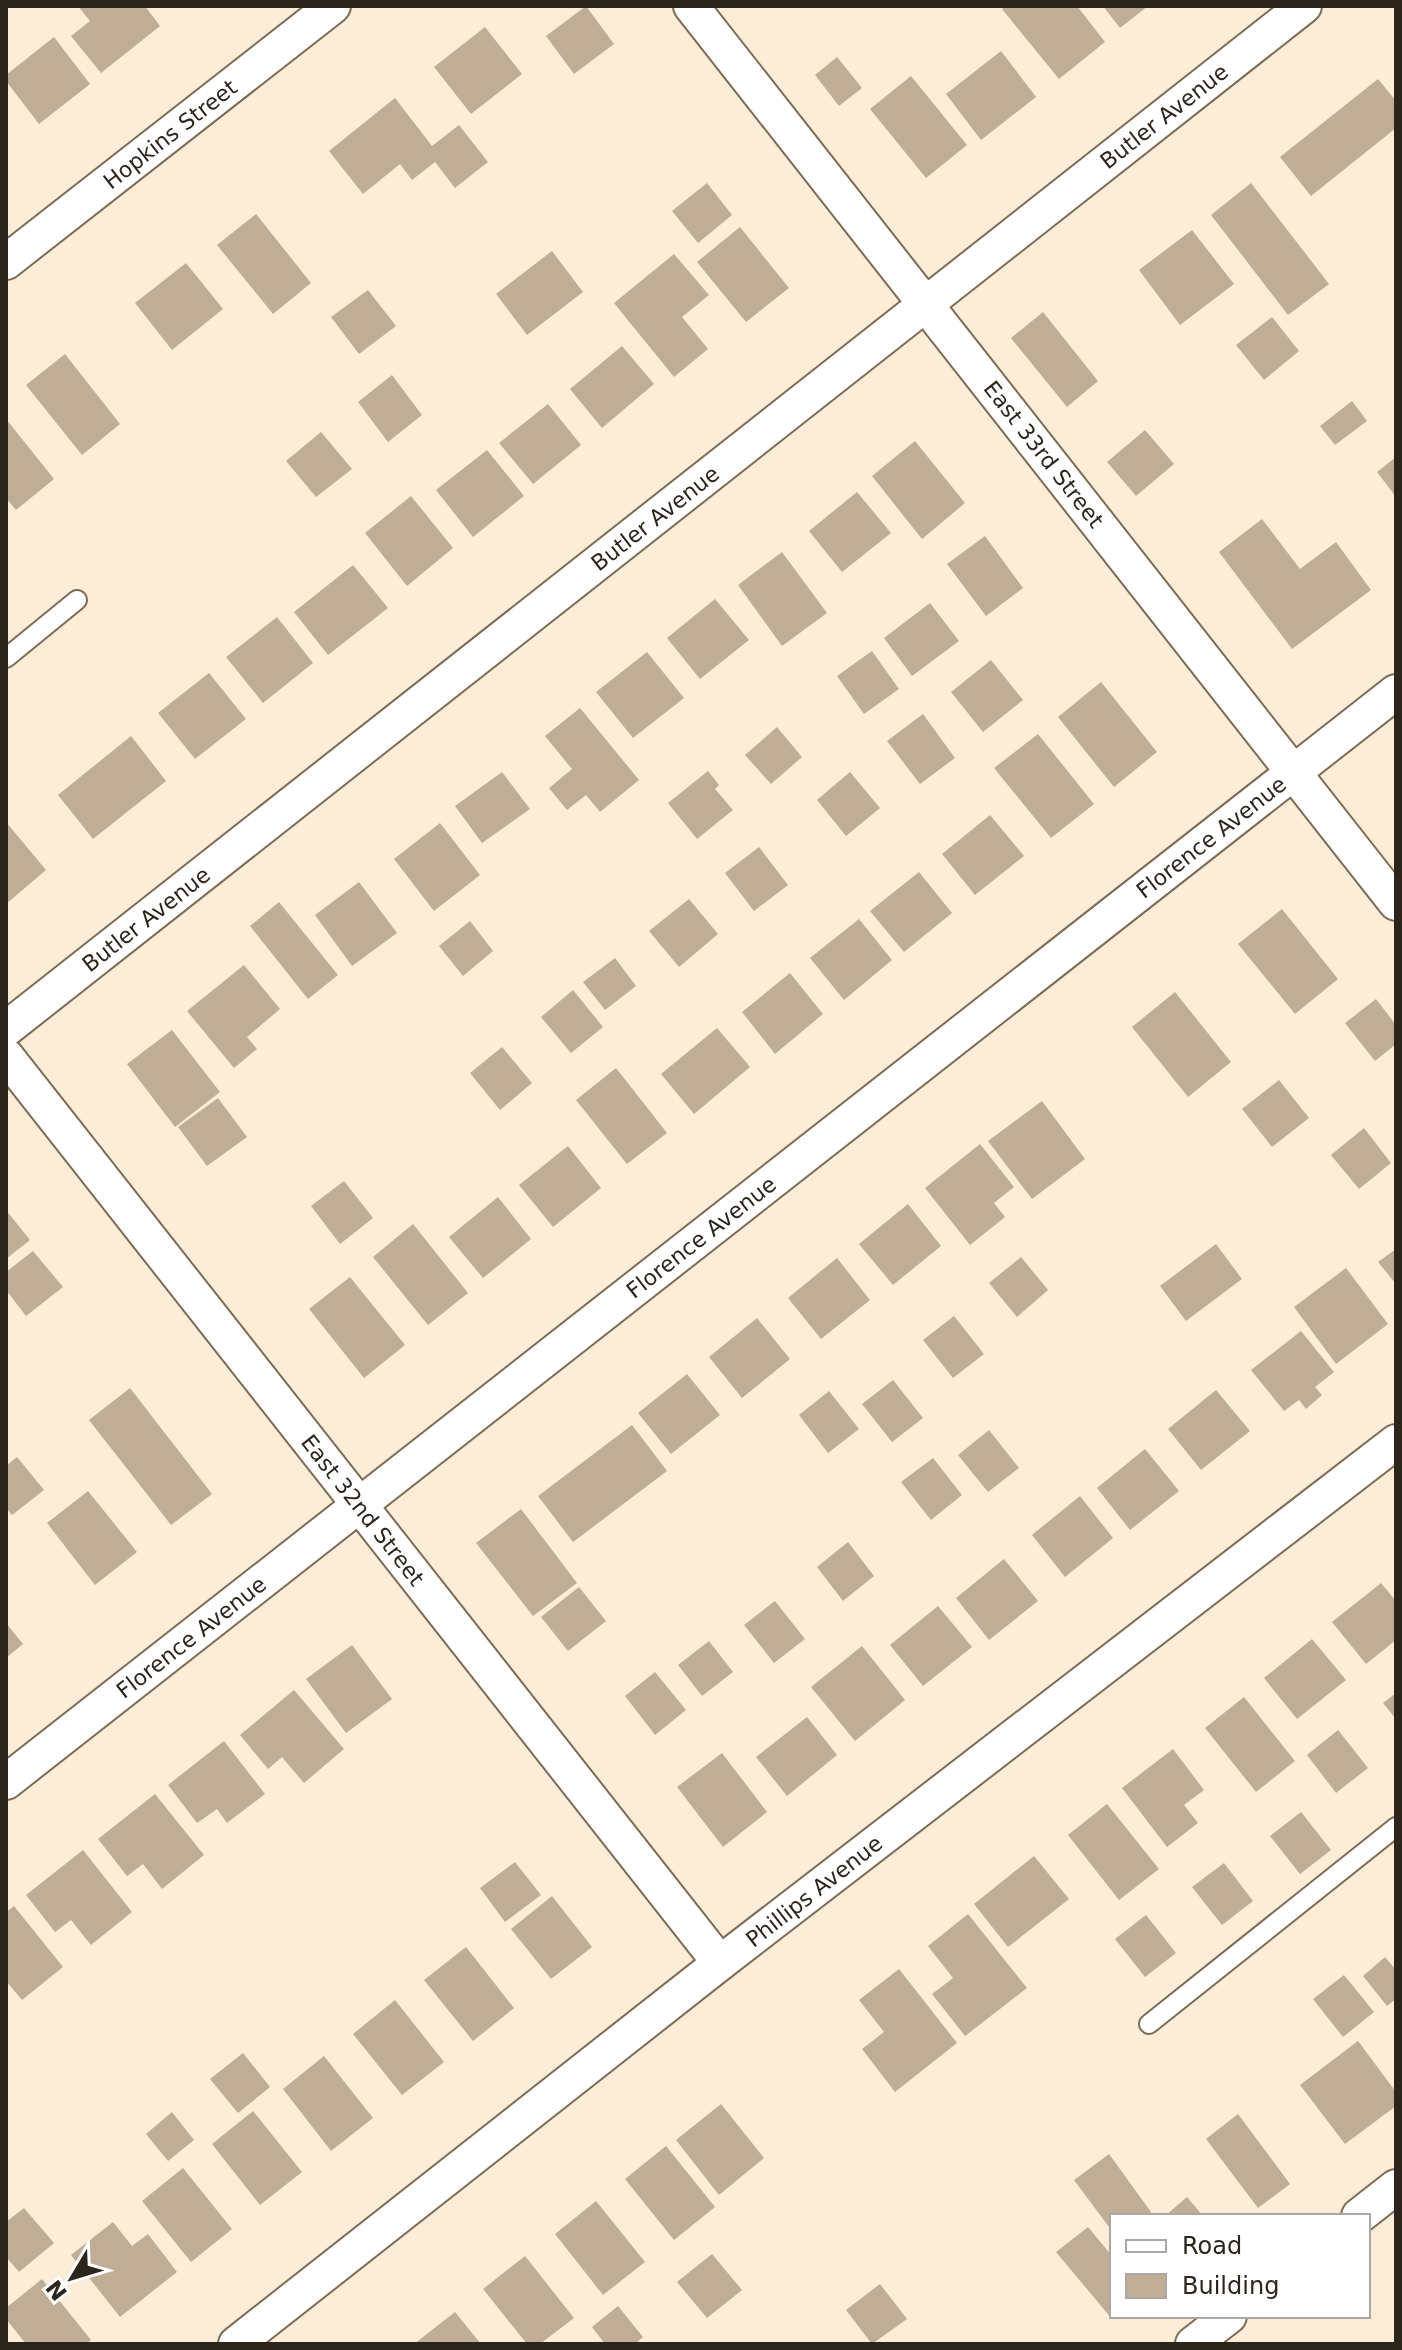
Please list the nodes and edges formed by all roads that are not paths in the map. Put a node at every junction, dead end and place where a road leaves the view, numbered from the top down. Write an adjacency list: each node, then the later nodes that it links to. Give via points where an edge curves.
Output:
1 (333, 6): 4 (street, Hopkins Street)
2 (691, 6): 5 (street, East 33rd Street)
3 (1304, 6): 5 (street, Butler Avenue)
4 (6, 262)
5 (926, 304): 9 (street, East 33rd Street); 11 (street, Butler Avenue)
6 (77, 600): 7 (lane)
7 (6, 658)
8 (1396, 692): 9 (street, Florence Avenue)
9 (1294, 772): 10 (street, East 33rd Street); 14 (street, Florence Avenue)
10 (1396, 903)
11 (6, 1029)
12 (6, 1056): 14 (street, East 32nd Street)
13 (1396, 1442): 17 (street, Phillips Avenue)
14 (359, 1505): 15 (street, Florence Avenue); 17 (street, East 32nd Street)
15 (6, 1782)
16 (1396, 1827): 18 (lane)
17 (720, 1963): 22 (street, Phillips Avenue)
18 (1149, 2024)
19 (1396, 2187): 20 (street)
20 (1362, 2214)
21 (1226, 2318): 23 (street)
22 (236, 2344)
23 (1193, 2344)

